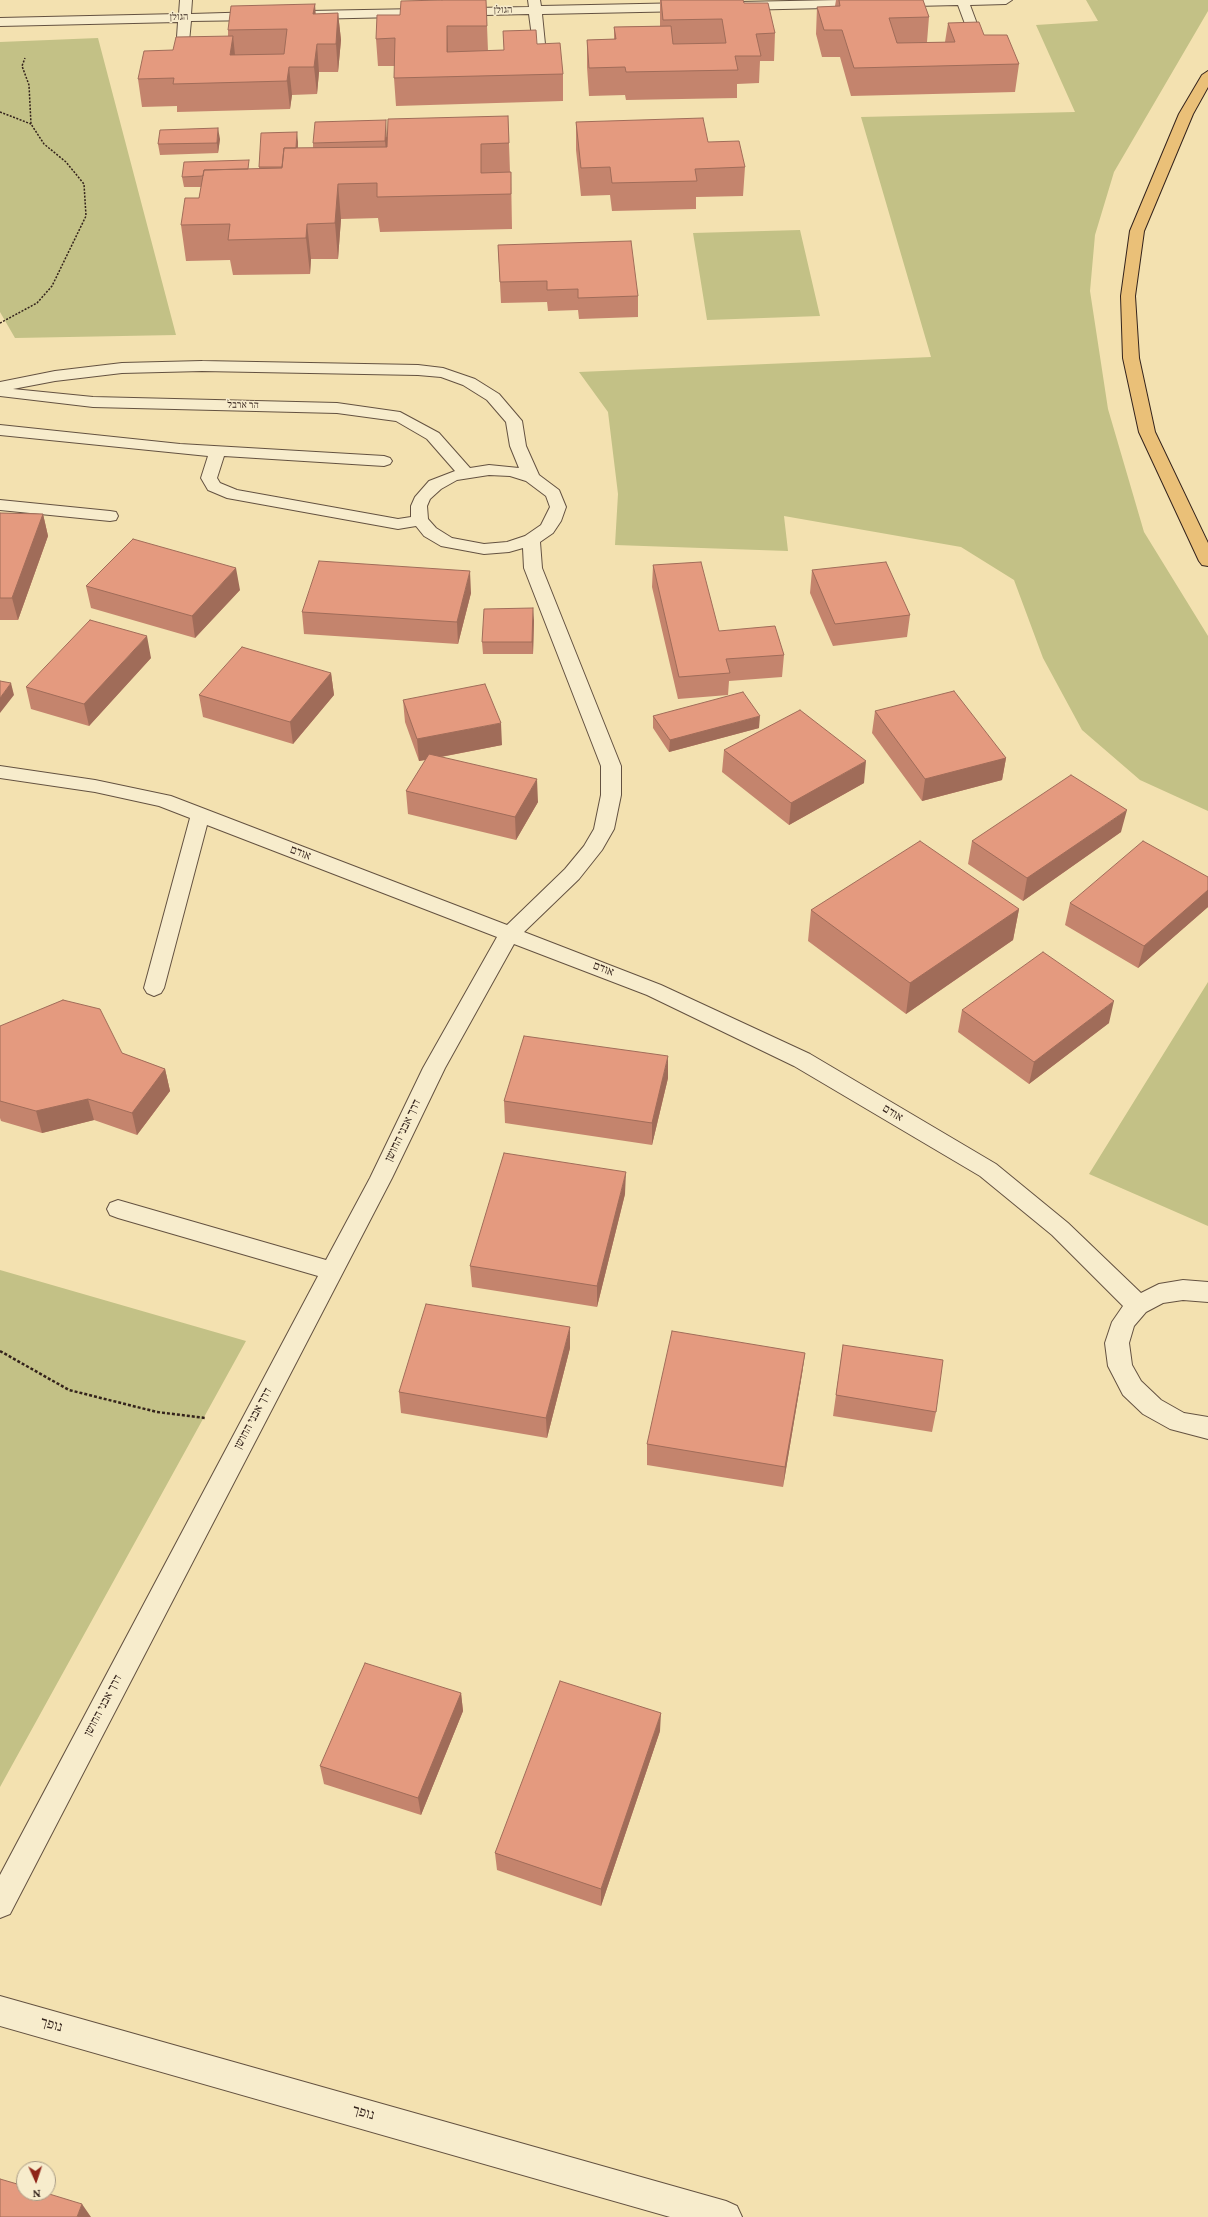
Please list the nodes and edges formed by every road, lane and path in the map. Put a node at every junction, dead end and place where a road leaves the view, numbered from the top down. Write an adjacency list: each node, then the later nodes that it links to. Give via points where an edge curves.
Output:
1 (186, 0): 10 (street)
2 (1006, 0): 3 (street)
3 (962, 1): 6 (street); 14 (street)
4 (614, 4): 5 (street, הגולן); 7 (street, הגולן); 13 (street)
5 (535, 5): 9 (street, הגולן); 15 (street)
6 (726, 6)
7 (702, 7)
8 (272, 16): 10 (street, הגולן)
9 (296, 16)
10 (184, 18): 11 (street, הגולן); 16 (street)
11 (38, 21): 12 (street, הגולן); 19 (path, via 22,66 29,86)
12 (0, 22)
13 (616, 23)
14 (977, 40)
15 (539, 44)
16 (182, 52)
17 (1208, 75): 32 (main road, via 1186,114 1137,231 1128,296 1131,358 1147,432)
18 (0, 112): 19 (path)
19 (31, 124): 20 (path, via 44,144 66,162 84,184 86,216 52,286 38,303)
20 (0, 323)
21 (0, 387): 27 (street, via 55,376 122,368 202,366 418,370 443,373 469,382 493,397 514,422 518,446)
22 (0, 392): 26 (street, הר ארבל, via 93,402 336,408 400,418 433,436)
23 (0, 430): 24 (street)
24 (217, 452): 25 (street); 30 (street, via 209,478 214,486 233,494 398,524)
25 (384, 462)
26 (465, 472): 27 (street, via 512,471); 30 (street, via 435,485 423,497 419,506)
27 (532, 478): 31 (street, via 553,494 558,507 554,521)
28 (0, 505): 29 (street)
29 (110, 516)
30 (420, 520): 31 (street, via 430,532 447,542 461,546 484,549 509,547)
31 (531, 540): 35 (street, דרך אבני החושן, via 533,568 611,766 611,795 604,829 592,850 572,874)
32 (1208, 561)
33 (0, 772): 34 (street, אודם, via 95,786 164,801)
34 (200, 816): 35 (street, אודם); 36 (street)
35 (509, 934): 38 (street, דרך אבני החושן, via 434,1068 381,1178); 40 (street, אודם, via 654,990 809,1064 988,1170 1060,1229)
36 (154, 988)
37 (118, 1209): 38 (street)
38 (332, 1271): 42 (street, דרך אבני החושן)
39 (1208, 1292): 40 (street, via 1184,1290 1159,1294)
40 (1138, 1305): 43 (street, via 1124,1322 1117,1343 1120,1366 1132,1388 1152,1407 1179,1422)
41 (0, 1351): 42 (path, via 69,1390 157,1412)
42 (251, 1424): 44 (street, דרך אבני החושן)
43 (1208, 1429)
44 (0, 1904)
45 (0, 2011): 46 (street, נופך)
46 (726, 2217)

